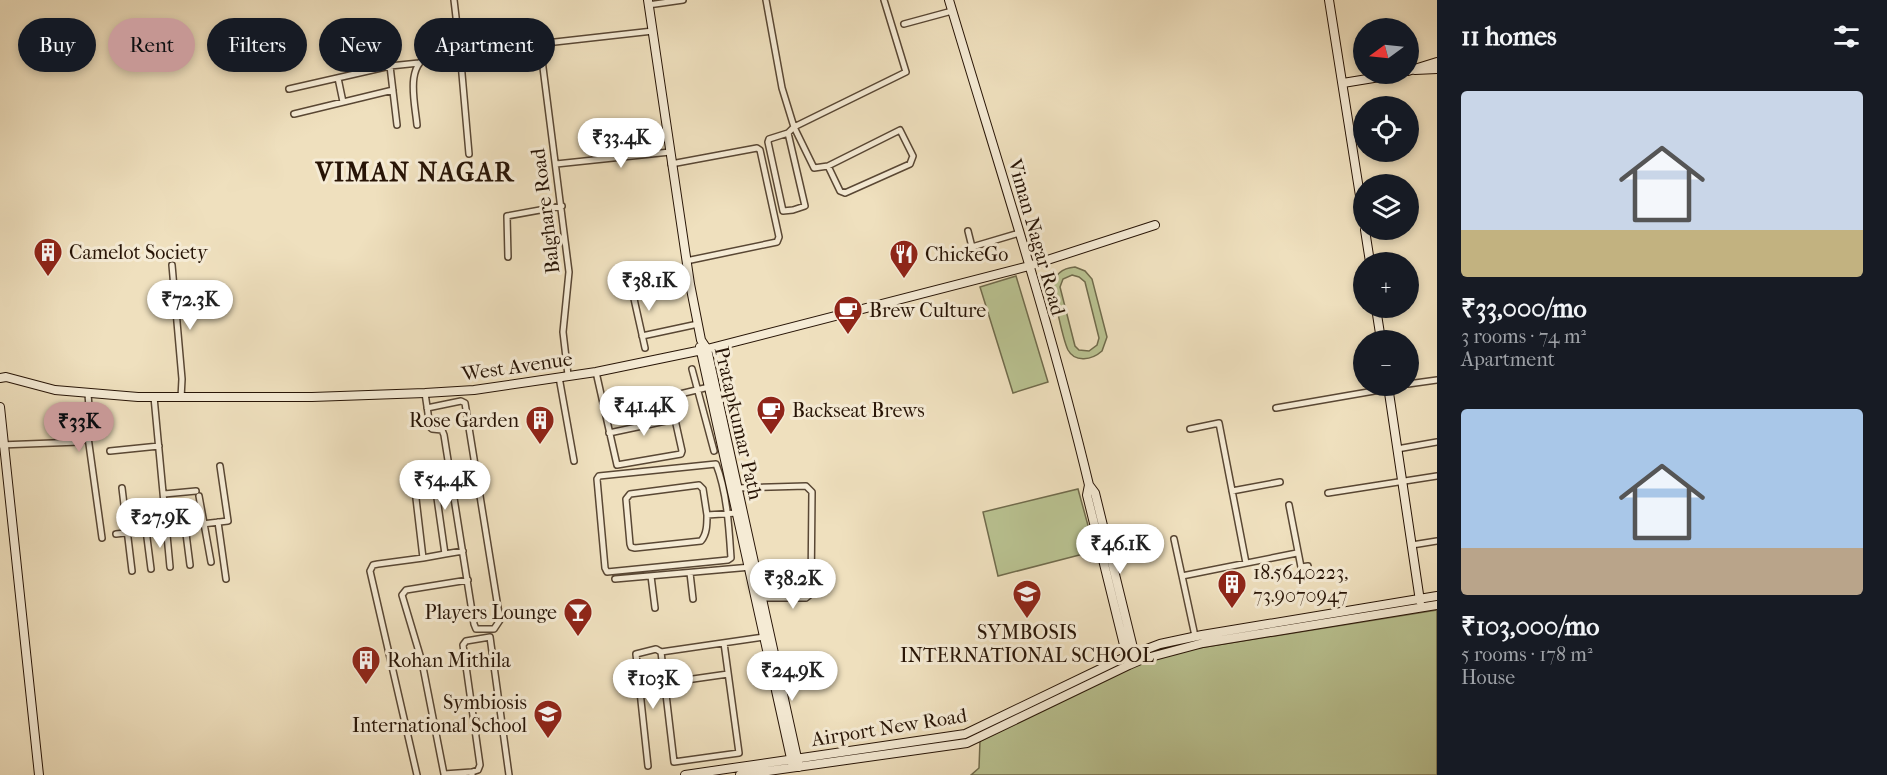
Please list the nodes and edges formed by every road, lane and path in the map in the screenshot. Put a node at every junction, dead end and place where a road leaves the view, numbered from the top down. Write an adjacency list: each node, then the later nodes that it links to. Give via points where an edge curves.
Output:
1 (453, 0): 9 (street)
2 (683, 0): 7 (street)
3 (766, 0): 31 (street, via 782,88)
4 (884, 0): 31 (street, via 906,72)
5 (949, 0): 8 (street, Viman Nagar Road)
6 (1329, 0): 24 (street)
7 (648, 2): 11 (street)
8 (952, 11): 10 (street); 42 (street, Viman Nagar Road)
9 (455, 18)
10 (904, 24)
11 (653, 31): 12 (street); 33 (street)
12 (555, 42)
13 (1437, 62): 14 (street)
14 (1419, 68)
15 (1437, 69): 16 (street)
16 (1419, 70)
17 (364, 72): 22 (street)
18 (391, 72): 26 (street)
19 (414, 72): 30 (street)
20 (462, 72): 34 (street)
21 (544, 72): 36 (street, Balghare Road)
22 (338, 78): 25 (street); 27 (street)
23 (1353, 81): 24 (street)
24 (1343, 83): 38 (street)
25 (290, 89)
26 (393, 90): 27 (street); 29 (street)
27 (343, 102): 28 (street)
28 (294, 114)
29 (397, 125)
30 (417, 125)
31 (795, 127): 32 (street); 37 (street, via 814,168)
32 (788, 133): 32 (street, via 768,142 783,211 805,206)
33 (670, 152): 35 (street); 36 (street)
34 (469, 154)
35 (671, 164): 44 (street); 44 (street, via 760,150 779,237 777,242)
36 (556, 165): 39 (street, Balghare Road)
37 (828, 166): 37 (street, via 840,191 845,193 910,164 913,156 900,130)
38 (1357, 174)
39 (562, 206): 43 (street, via 507,216); 56 (street, Balghare Road, via 569,272 563,332)
40 (1155, 225): 46 (street, West Avenue)
41 (968, 231): 42 (street, via 972,247)
42 (1019, 233): 46 (street, Viman Nagar Road)
43 (508, 257)
44 (686, 261): 48 (street)
45 (172, 265): 69 (street)
46 (1029, 266): 53 (street, West Avenue); 143 (street, Viman Nagar Road, via 1074,422 1089,485 1087,495)
47 (630, 280): 49 (street)
48 (690, 284): 49 (street); 50 (street)
49 (633, 297): 51 (street)
50 (698, 324): 51 (street); 53 (street, Pratapkumar Path)
51 (642, 336): 52 (street)
52 (645, 348)
53 (703, 350): 55 (street, West Avenue); 61 (street, Pratapkumar Path); 84 (street, Pratapkumar Path)
54 (692, 369): 62 (street)
55 (596, 372): 56 (street, West Avenue); 73 (street)
56 (568, 375): 57 (street, West Avenue)
57 (559, 377): 63 (street, West Avenue); 85 (street)
58 (0, 378): 64 (street, West Avenue)
59 (1437, 380): 60 (street)
60 (1419, 382)
61 (709, 387): 62 (street); 84 (street, Pratapkumar Path)
62 (698, 390): 68 (street); 83 (street)
63 (425, 393): 69 (street, West Avenue); 71 (street)
64 (88, 394): 67 (street, West Avenue); 77 (street, via 92,433)
65 (1353, 394): 72 (street)
66 (1389, 396): 81 (street)
67 (154, 397): 69 (street, West Avenue); 80 (street)
68 (670, 397): 73 (street); 74 (street)
69 (182, 398)
70 (0, 407): 79 (street)
71 (427, 408): 88 (street, via 431,428 443,432); 136 (street, via 465,403 500,620)
72 (1276, 408)
73 (605, 412): 76 (street)
74 (675, 420): 76 (street); 76 (street, via 682,451 678,456 617,465)
75 (1190, 429): 94 (street, via 1219,423)
76 (609, 433)
77 (88, 437): 79 (street, via 79,442); 108 (street)
78 (1437, 442): 81 (street)
79 (2, 445): 150 (street)
80 (159, 446): 82 (street); 96 (street)
81 (1397, 449): 90 (street)
82 (110, 452)
83 (714, 452)
84 (728, 459): 92 (street, Pratapkumar Path); 98 (street, Pratapkumar Path)
85 (574, 461)
86 (220, 466): 101 (street, via 228,521)
87 (1437, 476): 90 (street)
88 (451, 481): 91 (street); 112 (street)
89 (1280, 482): 94 (street)
90 (1402, 482): 95 (street); 111 (street)
91 (435, 484): 114 (street); 115 (street, via 418,488 414,494)
92 (737, 488): 121 (street, Pratapkumar Path); 131 (street, via 806,486 812,492 811,594 806,598)
93 (122, 489): 106 (street)
94 (1232, 491): 117 (street)
95 (1328, 493)
96 (164, 494): 102 (street, via 197,493); 104 (street)
97 (1289, 505): 113 (street)
98 (737, 513): 99 (street); 121 (street, Pratapkumar Path)
99 (726, 514): 99 (street, via 716,464 603,475 597,479 607,572 725,562 730,558); 100 (street)
100 (707, 515): 100 (street, via 701,541 632,548 626,499 630,494 699,485)
101 (218, 522): 102 (street); 127 (street)
102 (205, 524): 103 (street); 116 (street)
103 (185, 526): 104 (street); 118 (street)
104 (166, 528): 105 (street); 120 (street)
105 (146, 531): 106 (street); 122 (street)
106 (127, 533): 107 (street); 123 (street)
107 (116, 534)
108 (102, 538)
109 (1174, 540): 126 (street)
110 (1437, 541): 111 (street)
111 (1412, 545): 133 (street)
112 (463, 551): 114 (street); 129 (street)
113 (1297, 553): 117 (street); 119 (street, via 1301,567)
114 (445, 554): 115 (street)
115 (423, 558): 151 (street, via 373,565 370,571)
116 (211, 562)
117 (1246, 563): 126 (street)
118 (190, 565)
119 (1308, 566)
120 (170, 567)
121 (752, 567): 124 (street); 131 (street, Pratapkumar Path); 139 (street, Pratapkumar Path)
122 (151, 569)
123 (132, 571)
124 (690, 573): 125 (street); 132 (street)
125 (651, 576): 128 (street); 135 (street)
126 (1182, 576): 137 (street)
127 (226, 579)
128 (615, 579)
129 (468, 580): 136 (street, via 476,629); 149 (street, via 406,590 402,595 422,662 444,774)
130 (1437, 596): 133 (street, Airport New Road)
131 (762, 598): 142 (street, Pratapkumar Path)
132 (693, 599)
133 (1420, 603): 134 (street, Airport New Road); 137 (street, Airport New Road); 143 (street, Airport New Road)
134 (1437, 605)
135 (655, 608)
136 (492, 630): 138 (street)
137 (1195, 636): 143 (street, Airport New Road, via 1160,644)
138 (490, 637): 148 (street, via 463,645 480,765); 152 (street)
139 (764, 637): 140 (street); 142 (street, Pratapkumar Path)
140 (724, 643): 141 (street); 144 (street)
141 (661, 652): 145 (street); 146 (street, via 656,649 635,655)
142 (771, 654): 147 (street, Pratapkumar Path)
143 (1132, 659): 147 (street, Airport New Road, via 965,734)
144 (728, 674): 145 (street); 145 (street, via 739,753 674,762)
145 (665, 683)
146 (648, 766)
147 (796, 767): 153 (street, Airport New Road); 154 (street, Airport New Road)
148 (472, 773): 149 (street)
149 (455, 774)
150 (39, 775)
151 (417, 775)
152 (509, 775)
153 (685, 775)
154 (740, 775)

